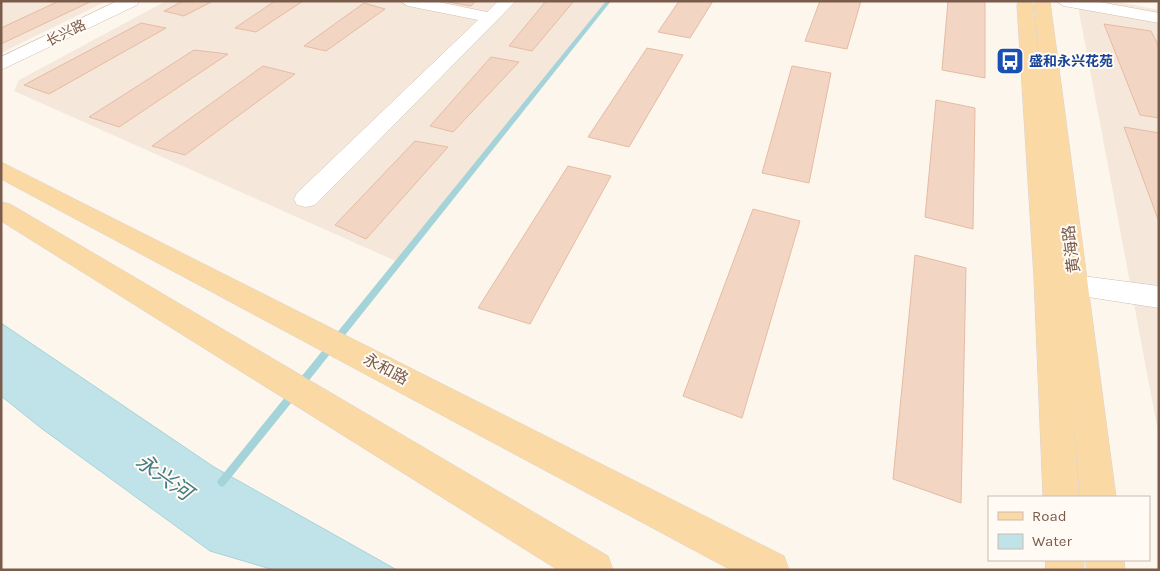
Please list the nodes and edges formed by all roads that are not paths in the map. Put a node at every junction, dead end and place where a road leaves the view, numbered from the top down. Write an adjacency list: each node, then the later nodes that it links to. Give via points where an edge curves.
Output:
1 (131, 1): 9 (street, 长兴路)
2 (408, 1): 7 (street)
3 (508, 1): 7 (street)
4 (1024, 1): 13 (main road, 黄海路)
5 (1042, 1): 14 (main road, 黄海路)
6 (1064, 1): 8 (street)
7 (491, 18): 11 (street)
8 (1159, 18)
9 (1, 64)
10 (1, 169): 19 (main road, 永和路)
11 (306, 199)
12 (1, 210): 18 (main road)
13 (1048, 278): 14 (street); 16 (main road, 黄海路)
14 (1075, 285): 15 (street); 17 (main road, 黄海路)
15 (1159, 297)
16 (1061, 496)
17 (1098, 496)
18 (594, 570)
19 (770, 570)

